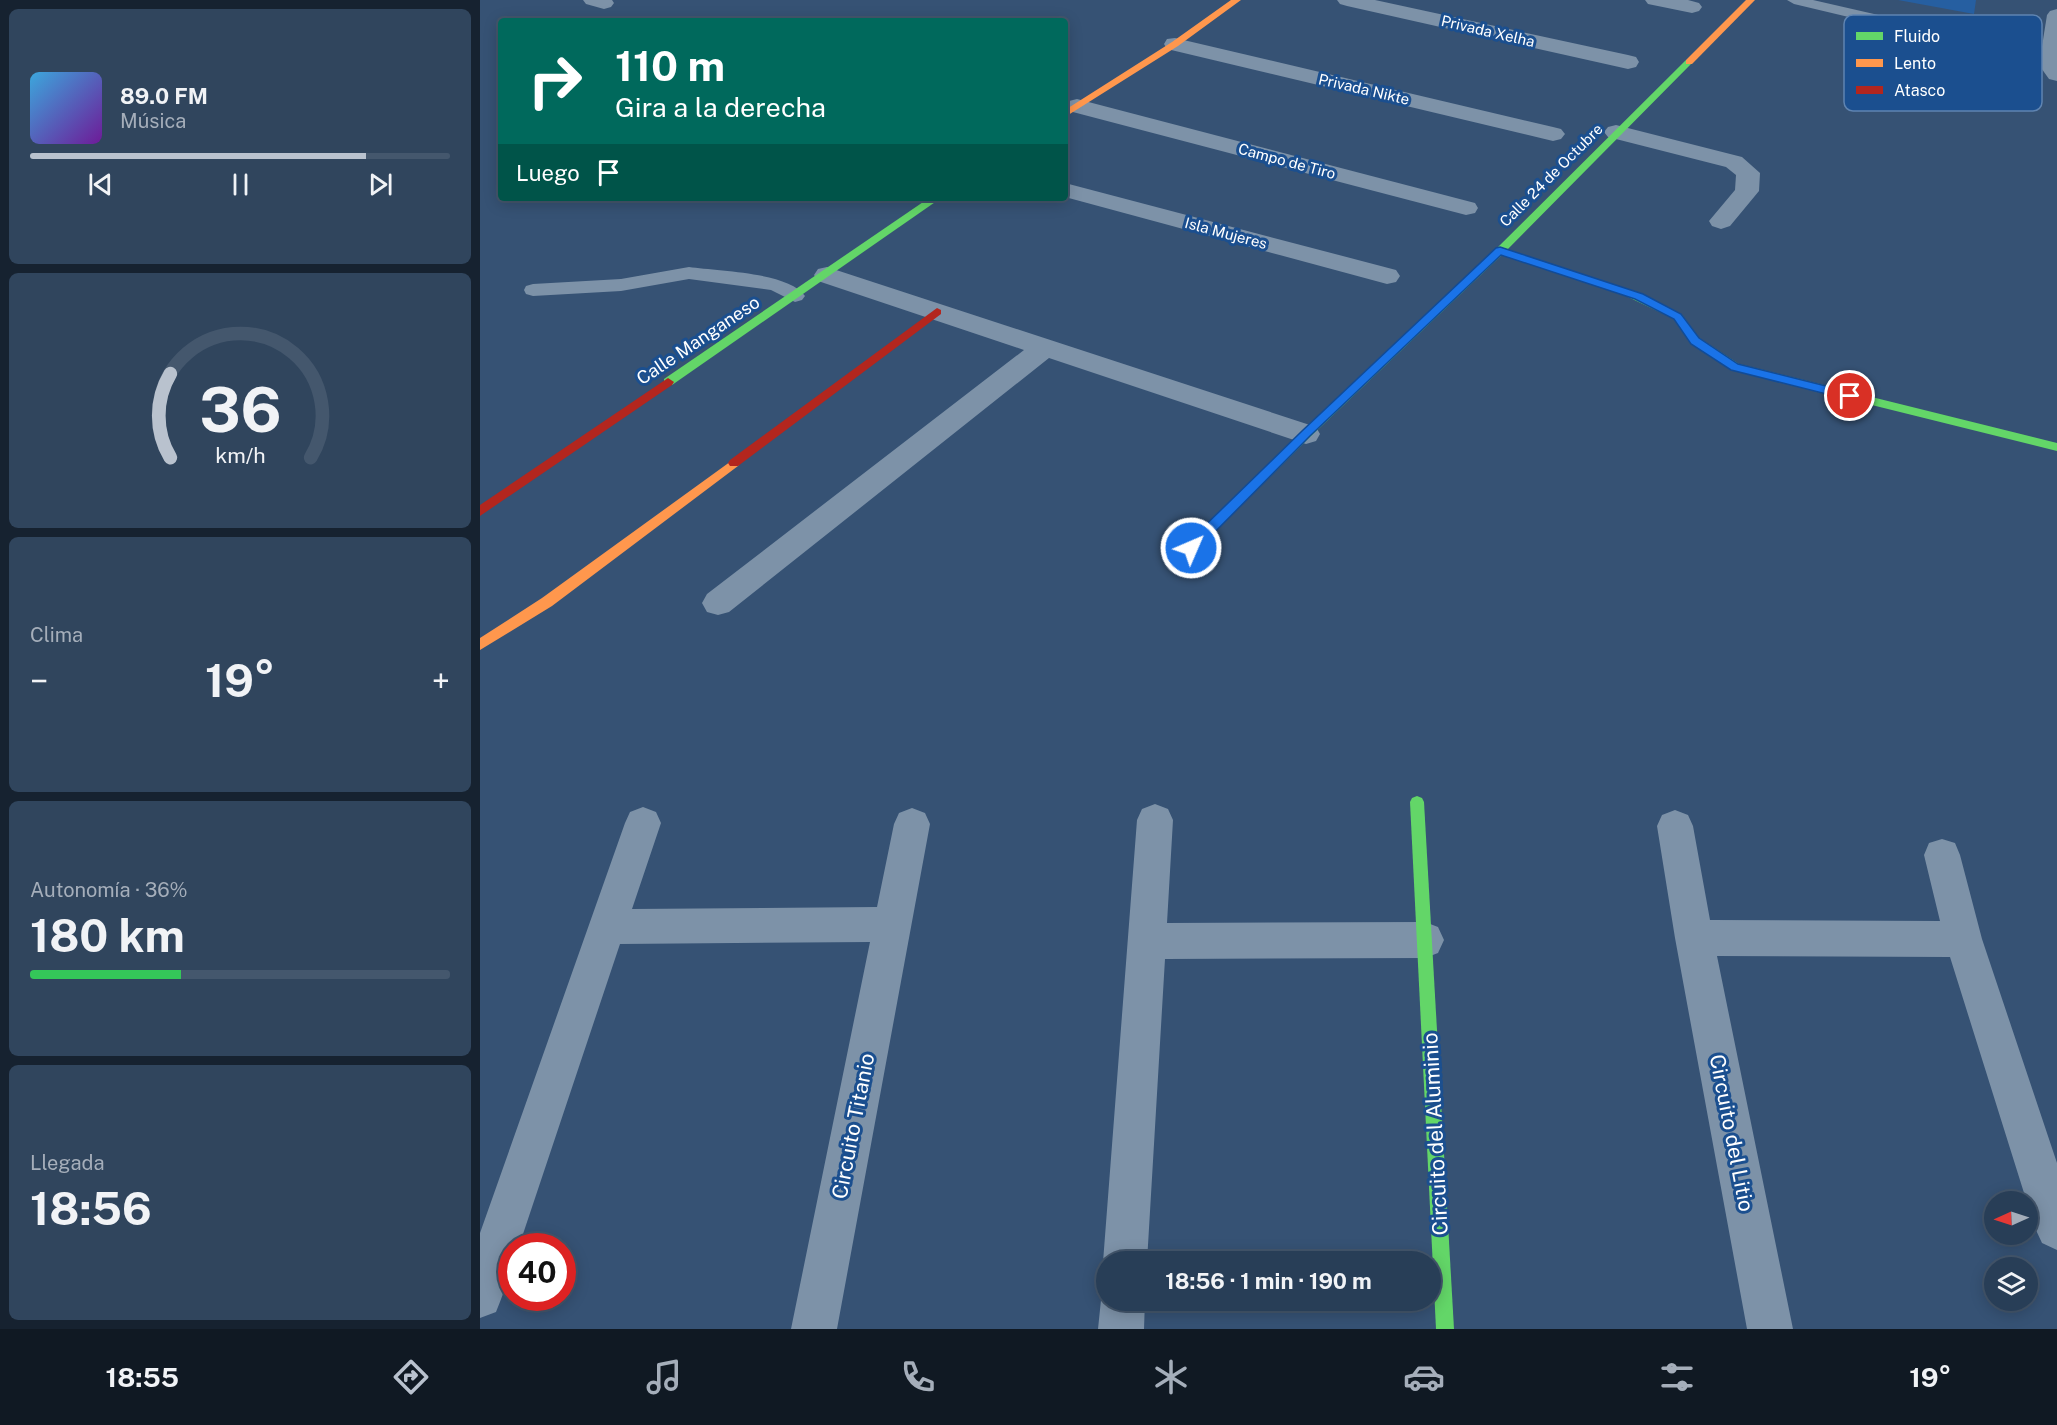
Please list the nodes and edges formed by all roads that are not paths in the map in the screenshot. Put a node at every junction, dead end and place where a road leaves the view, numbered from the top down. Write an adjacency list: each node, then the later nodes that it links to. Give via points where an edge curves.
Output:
1 (1237, 0): 9 (street)
2 (1347, 0): 10 (street, Privada Xelha)
3 (1655, 0): 6 (street)
4 (1751, 0): 13 (street, Calle 24 de Octubre)
5 (1794, 0): 7 (lane)
6 (1692, 8)
7 (1858, 15)
8 (2057, 15): 11 (street, via 2050,65)
9 (1175, 44): 12 (street); 14 (street, Privada Nikte)
10 (1628, 62)
11 (2057, 74)
12 (1071, 110): 17 (street, Campo de Tiro, via 1108,114)
13 (1616, 132): 18 (street, via 1734,162 1748,173 1747,191); 19 (street, Calle 24 de Octubre)
14 (1553, 134)
15 (1068, 191): 21 (street, Isla Mujeres)
16 (932, 201): 20 (street, Calle Manganeso)
17 (1466, 208)
18 (1721, 221)
19 (1500, 251): 26 (street, Calle 24 de Octubre); 27 (street, via 1639,297 1677,317 1695,341 1735,367)
20 (827, 275): 23 (street, Calle Manganeso); 24 (street)
21 (1388, 276)
22 (534, 290): 23 (lane, via 621,285 689,273 776,285)
23 (795, 296): 28 (street, Calle Manganeso)
24 (937, 312): 25 (street); 31 (street, via 547,602)
25 (1045, 348): 26 (street); 30 (street)
26 (1306, 434): 29 (street, Calle 24 de Octubre)
27 (2057, 447)
28 (480, 512)
29 (1191, 548)
30 (718, 603)
31 (480, 645)
32 (1417, 802): 42 (street, Circuito del Aluminio)
33 (1155, 820): 43 (street)
34 (643, 823): 39 (street)
35 (912, 824): 38 (street, Circuito Titanio)
36 (1675, 826): 40 (street, Circuito del Litio)
37 (1942, 855): 41 (street)
38 (892, 924): 39 (street); 48 (street, Circuito Titanio)
39 (607, 927): 46 (street)
40 (1694, 938): 41 (street); 51 (street, Circuito del Litio)
41 (1963, 939): 44 (street)
42 (1425, 940): 43 (street); 50 (street, Circuito del Aluminio)
43 (1147, 941): 45 (street)
44 (2057, 1228)
45 (1126, 1251)
46 (480, 1296)
47 (1122, 1311): 49 (street)
48 (814, 1329)
49 (1121, 1329)
50 (1445, 1329)
51 (1770, 1329)

